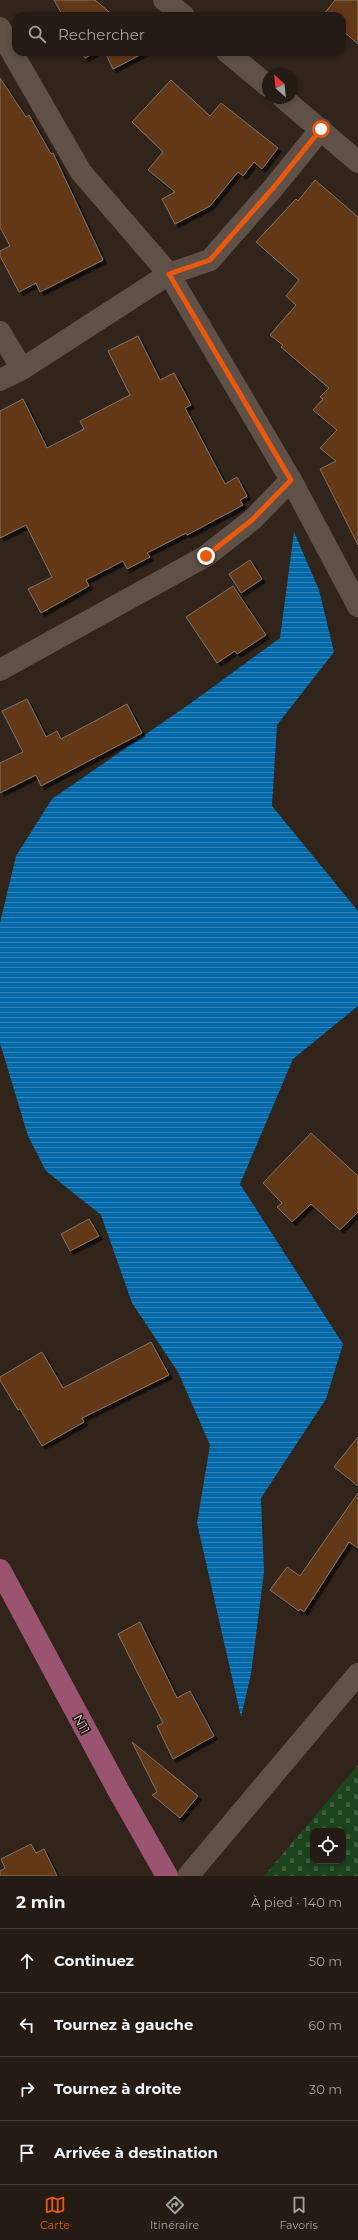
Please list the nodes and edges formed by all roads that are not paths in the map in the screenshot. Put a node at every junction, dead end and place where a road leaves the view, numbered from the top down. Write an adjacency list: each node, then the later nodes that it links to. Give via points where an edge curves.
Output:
1 (164, 0): 2 (street)
2 (179, 12)
3 (0, 28): 4 (street)
4 (12, 53)
5 (14, 56): 11 (street, via 81,172)
6 (232, 56): 7 (street)
7 (262, 81)
8 (290, 104): 9 (street)
9 (321, 129): 10 (street); 11 (street, via 210,260)
10 (358, 162)
11 (169, 274): 13 (street); 15 (street)
12 (0, 332): 13 (street)
13 (22, 368): 14 (street)
14 (0, 380)
15 (291, 480): 16 (street); 17 (street, via 252,520 206,556)
16 (358, 606)
17 (0, 670)
18 (0, 1570): 20 (main road, N11)
19 (358, 1674): 21 (street)
20 (167, 1876)
21 (188, 1876)

